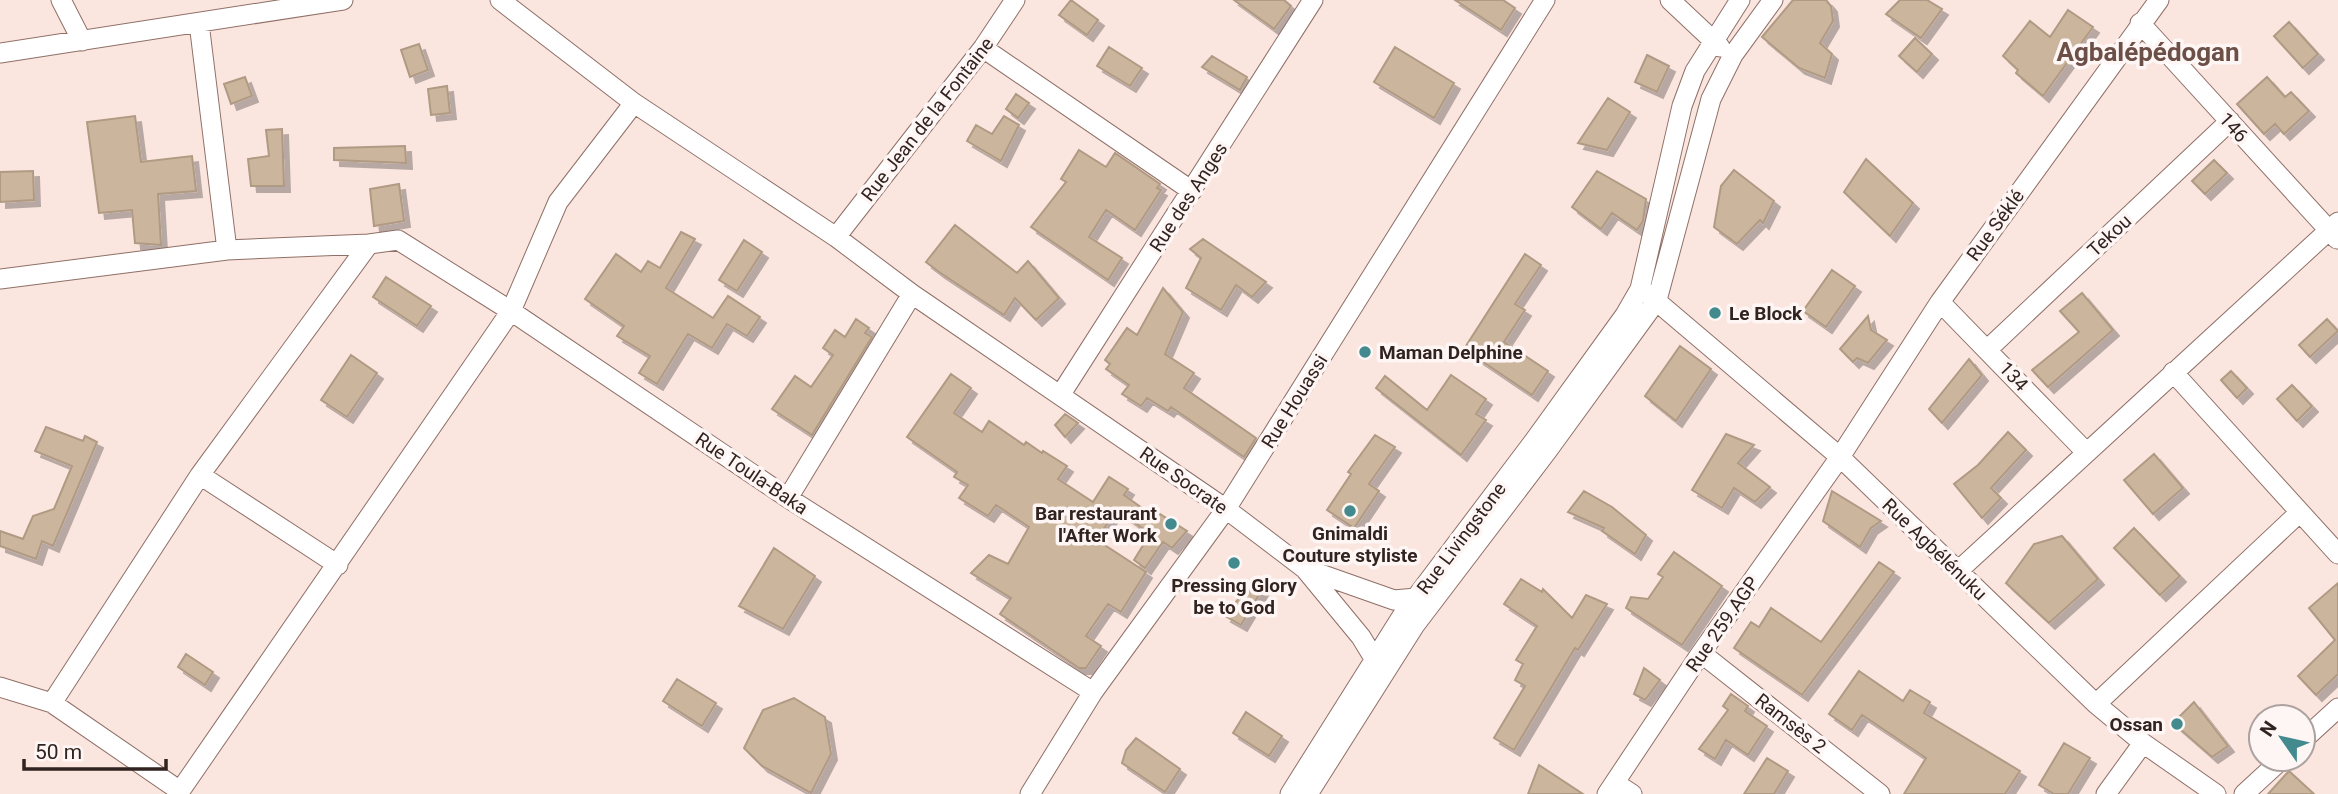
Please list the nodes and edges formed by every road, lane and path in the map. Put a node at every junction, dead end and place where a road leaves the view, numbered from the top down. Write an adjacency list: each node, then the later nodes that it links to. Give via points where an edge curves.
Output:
1 (61, 0): 13 (street)
2 (500, 0): 18 (street, Rue Socrate)
3 (1015, 0): 15 (street, Rue Jean de la Fontaine)
4 (1313, 0): 20 (street, Rue des Anges)
5 (1545, 0): 37 (street, Rue Houassi)
6 (1670, 0): 14 (street)
7 (1740, 0): 14 (street)
8 (1773, 0): 17 (street)
9 (2159, 0): 12 (street, Rue Séklé)
10 (336, 1): 11 (street)
11 (199, 23): 13 (street); 24 (street)
12 (2140, 23): 19 (street, 146); 28 (street, Rue Séklé)
13 (82, 41): 16 (street)
14 (1711, 42): 17 (street); 27 (street, via 1682,106)
15 (983, 48): 20 (street); 22 (street, Rue Jean de la Fontaine)
16 (0, 53)
17 (1733, 55): 27 (street, via 1711,99)
18 (634, 103): 22 (street, Rue Socrate); 29 (street, via 558,202)
19 (2230, 121): 21 (street, 146); 30 (street, Tekou)
20 (1192, 191): 32 (street, Rue des Anges)
21 (2335, 231): 31 (street)
22 (836, 237): 26 (street, Rue Socrate)
23 (369, 244): 24 (street, Rue Toula-Baka); 29 (street, Rue Toula-Baka, via 398,240); 35 (street)
24 (227, 250): 25 (street, Rue Toula-Baka)
25 (1, 281)
26 (912, 294): 32 (street, Rue Socrate); 36 (street)
27 (1648, 294): 34 (street, Rue Agbélénuku); 43 (street, Rue Livingstone, via 1625,315); 44 (street, Rue Livingstone, via 1548,450)
28 (1940, 302): 30 (street, 134); 34 (street, Rue Séklé)
29 (511, 311): 36 (street, Rue Toula-Baka); 40 (street)
30 (1989, 349): 33 (street, 134)
31 (2173, 372): 33 (street); 38 (street)
32 (1061, 394): 37 (street, Rue Socrate)
33 (2086, 452): 42 (street)
34 (1840, 457): 42 (street, Rue Agbélénuku); 45 (street, Rue 259.AGP)
35 (200, 475): 40 (street); 49 (street)
36 (788, 498): 48 (street, Rue Toula-Baka)
37 (1226, 509): 41 (street, Rue Socrate); 48 (street, Rue Houassi)
38 (2300, 512): 39 (street); 50 (street)
39 (2338, 554)
40 (338, 565): 56 (street)
41 (1305, 569): 43 (street, via 1394,600); 46 (street)
42 (1958, 571): 50 (street, Rue Agbélénuku)
43 (1416, 598): 44 (street, Rue Livingstone)
44 (1409, 621): 46 (street, Rue Livingstone); 59 (street, Rue Livingstone)
45 (1702, 653): 55 (street, Rue 259.AGP); 61 (street, Ramsès 2)
46 (1375, 660): 58 (street, Rue Livingstone)
47 (0, 687): 49 (street)
48 (1093, 692): 57 (street, Rue Houassi)
49 (52, 703): 56 (street)
50 (2096, 704): 53 (street, Rue Agbélénuku)
51 (2338, 708): 52 (street)
52 (2317, 727)
53 (2143, 743): 62 (street); 63 (street, Rue Agbélénuku)
54 (2267, 773): 64 (street)
55 (1611, 788): 60 (street)
56 (179, 792)
57 (1030, 794)
58 (1290, 794)
59 (1308, 794)
60 (1632, 794)
61 (1880, 794)
62 (2106, 794)
63 (2216, 794)
64 (2244, 794)

